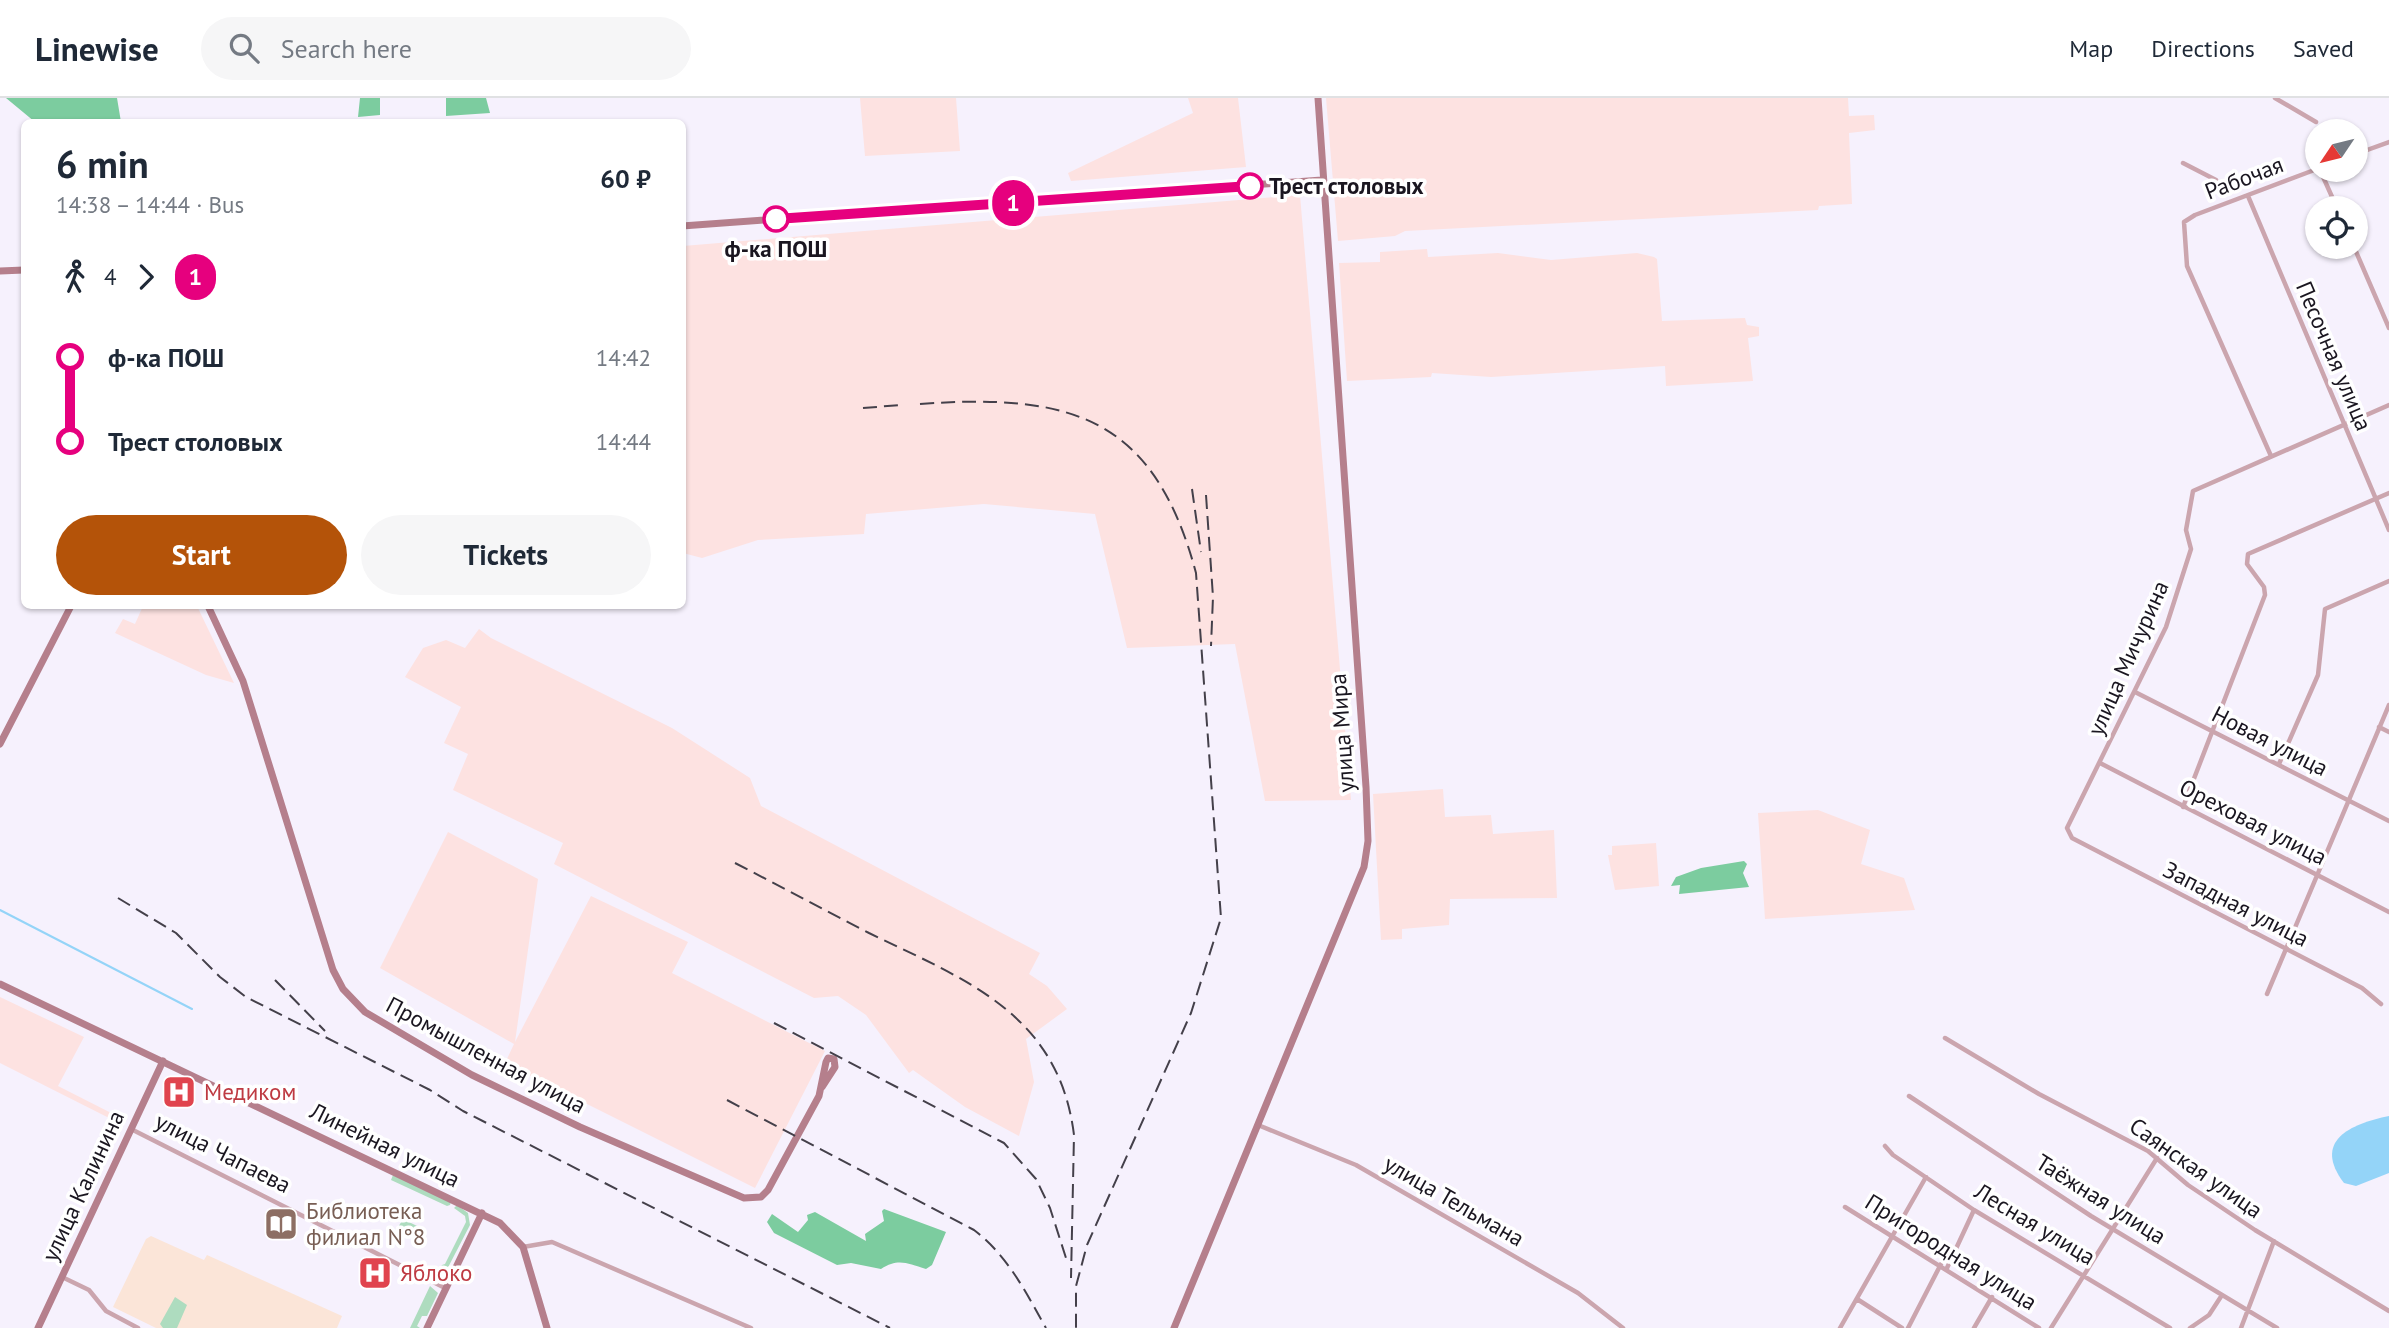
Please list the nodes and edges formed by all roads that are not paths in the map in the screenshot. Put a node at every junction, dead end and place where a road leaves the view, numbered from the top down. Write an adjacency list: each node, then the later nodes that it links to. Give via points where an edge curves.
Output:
1 (1318, 98): 8 (main road, улица Мира)
2 (2275, 98): 3 (street)
3 (2311, 119)
4 (2389, 142): 5 (street)
5 (2368, 150)
6 (2183, 163): 9 (street)
7 (2305, 174): 10 (street, Рабочая)
8 (1322, 180): 11 (main road); 47 (main road, улица Мира, via 1368,841 1364,867)
9 (2216, 180)
10 (2248, 196): 17 (street, Песочная улица); 18 (street, Рабочая, via 2184,222 2187,267)
11 (686, 226)
12 (2359, 259): 15 (street)
13 (21, 270): 14 (main road)
14 (0, 271)
15 (2389, 328)
16 (2389, 405): 17 (street)
17 (2345, 425): 18 (street); 20 (street, Песочная улица)
18 (2271, 456): 25 (street, улица Мичурина, via 2190,496 2188,562 2166,627)
19 (2389, 493): 20 (street)
20 (2376, 499): 21 (street, Песочная улица); 28 (street, via 2248,554 2247,564 2265,595)
21 (2389, 530)
22 (2389, 581): 32 (street, via 2325,609 2318,675)
23 (69, 609): 30 (main road)
24 (209, 609): 45 (main road, Промышленная улица, via 243,681 333,970 343,989 365,1012 472,1075 744,1198 761,1197 768,1190)
25 (2135, 692): 28 (street, Новая улица); 31 (street, улица Мичурина)
26 (2389, 705): 27 (street)
27 (2379, 727): 29 (street); 33 (street)
28 (2212, 731): 32 (street, Новая улица); 34 (street)
29 (2389, 732)
30 (0, 744)
31 (2100, 762): 34 (street, Ореховая улица); 36 (street, улица Мичурина, via 2067,828)
32 (2279, 764): 33 (street, Новая улица)
33 (2349, 800): 35 (street, Новая улица); 37 (street)
34 (2183, 807): 37 (street, Ореховая улица)
35 (2389, 821)
36 (2071, 838): 39 (street, Западная улица)
37 (2319, 876): 38 (street, Ореховая улица); 39 (street)
38 (2389, 912)
39 (2287, 951): 41 (street); 42 (street, Западная улица, via 2362,988)
40 (0, 984): 44 (main road, Линейная улица)
41 (2267, 994)
42 (2381, 1004)
43 (1945, 1038): 50 (street, Саянская улица)
44 (163, 1061): 48 (main road, улица Калинина); 54 (main road, Линейная улица)
45 (822, 1087)
46 (1909, 1096): 55 (street, Таёжная улица)
47 (1256, 1124): 74 (main road, улица Мира); 75 (street, улица Тельмана, via 1366,1171 1578,1293)
48 (131, 1129): 62 (main road, улица Калинина); 63 (street, улица Чапаева)
49 (1885, 1146): 51 (street, Лесная улица)
50 (2157, 1158): 55 (street); 57 (street, Саянская улица, via 2188,1185)
51 (1926, 1177): 53 (street, Лесная улица); 56 (street)
52 (1845, 1207): 56 (street, Пригородная улица)
53 (1974, 1210): 60 (street); 61 (street, Лесная улица)
54 (482, 1213): 58 (main road, Линейная улица, via 512,1233); 63 (main road)
55 (2115, 1228): 61 (street); 64 (street, Таёжная улица)
56 (1893, 1234): 59 (street, Пригородная улица); 66 (street)
57 (2274, 1241): 67 (street); 68 (street, Саянская улица)
58 (523, 1247): 72 (main road); 73 (street, via 552,1242)
59 (1941, 1264): 60 (street, Пригородная улица); 78 (street)
60 (1947, 1268): 65 (street, Пригородная улица)
61 (2085, 1274): 81 (street); 82 (street, Лесная улица)
62 (62, 1277): 69 (main road, улица Калинина); 70 (street, via 89,1290 106,1311)
63 (446, 1288): 71 (main road)
64 (2222, 1294): 67 (street, Таёжная улица); 83 (street, via 2208,1315)
65 (1992, 1297): 79 (street); 80 (street, Пригородная улица)
66 (1857, 1298): 76 (street); 77 (street)
67 (2249, 1310): 84 (street); 85 (street, Таёжная улица)
68 (2389, 1311)
69 (38, 1328)
70 (138, 1328)
71 (427, 1328)
72 (547, 1328)
73 (751, 1328)
74 (1174, 1328)
75 (1623, 1328)
76 (1840, 1328)
77 (1902, 1328)
78 (1908, 1328)
79 (1974, 1328)
80 (2039, 1328)
81 (2051, 1328)
82 (2171, 1328)
83 (2190, 1328)
84 (2241, 1328)
85 (2277, 1328)

